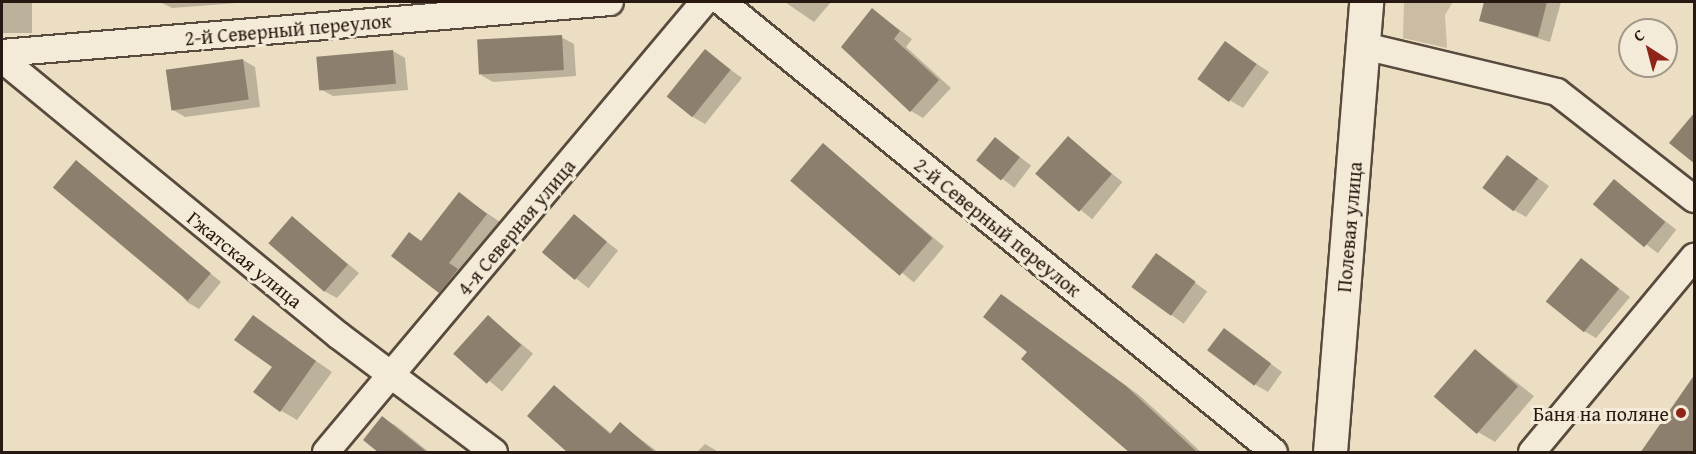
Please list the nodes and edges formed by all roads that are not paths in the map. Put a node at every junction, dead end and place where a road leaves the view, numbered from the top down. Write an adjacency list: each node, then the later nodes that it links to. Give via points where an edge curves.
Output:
1 (610, 2): 6 (street, 2-й Северный переулок)
2 (704, 2): 10 (street, 4-я Северная улица)
3 (722, 2): 13 (street, 2-й Северный переулок)
4 (1366, 2): 5 (main road, Полевая улица)
5 (1364, 46): 8 (street, via 1557,92); 14 (main road, Полевая улица)
6 (2, 53)
7 (2, 59): 10 (street, Гжатская улица)
8 (1695, 199)
9 (1695, 257): 15 (street)
10 (392, 375): 11 (street, 4-я Северная улица); 12 (street, Гжатская улица)
11 (326, 453)
12 (494, 453)
13 (1274, 453)
14 (1330, 453)
15 (1532, 453)

